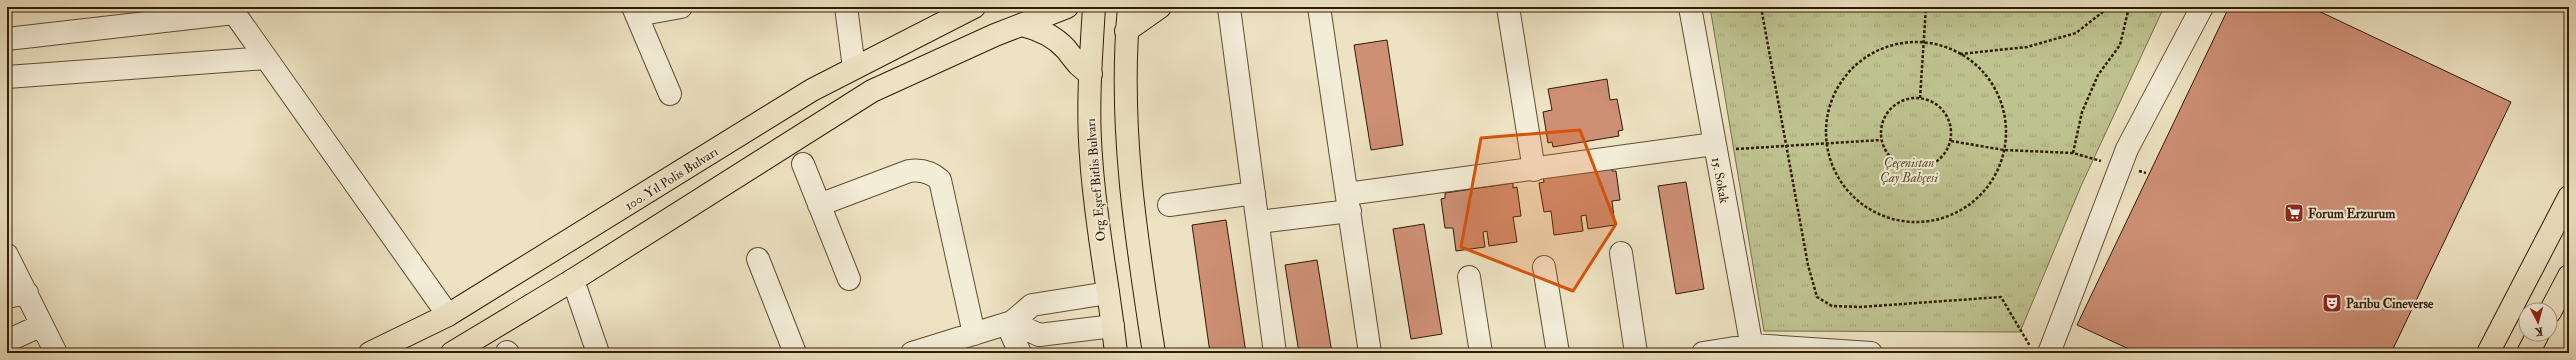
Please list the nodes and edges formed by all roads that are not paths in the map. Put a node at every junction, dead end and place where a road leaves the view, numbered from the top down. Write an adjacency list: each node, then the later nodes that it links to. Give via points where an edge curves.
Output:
1 (675, 7): 14 (street)
2 (846, 7): 19 (street)
3 (974, 7): 19 (main road, 100. Yıl Polis Bulvarı)
4 (1067, 7): 15 (main road)
5 (1094, 7): 20 (main road, Org Eşref Bitlis Bulvarı)
6 (1129, 7): 16 (main road)
7 (1160, 7): 16 (main road)
8 (1319, 7): 28 (street)
9 (1508, 7): 25 (street)
10 (1690, 7): 23 (street, 15. Sokak)
11 (2202, 7): 67 (street, via 2127,149)
12 (1229, 8): 26 (street)
13 (232, 10): 17 (street); 18 (street)
14 (635, 11): 22 (street)
15 (1022, 24): 20 (main road, via 1051,36 1066,49 1080,67); 39 (main road, via 872,91)
16 (1126, 31): 59 (main road, via 1125,131 1129,181)
17 (7, 39)
18 (266, 58): 21 (street); 43 (street)
19 (854, 68): 43 (main road, 100. Yıl Polis Bulvarı, via 812,90)
20 (1091, 74): 40 (main road, Org Eşref Bitlis Bulvarı, via 1091,157)
21 (7, 77)
22 (670, 94)
23 (1715, 148): 25 (street); 50 (street, 15. Sokak)
24 (803, 164): 29 (street)
25 (1534, 170): 28 (street)
26 (1254, 193): 30 (street); 31 (street)
27 (2569, 196): 68 (main road)
28 (1349, 202): 31 (street); 61 (street)
29 (819, 205): 38 (street); 47 (street, via 909,171 934,175 940,180)
30 (1169, 205)
31 (1258, 222): 60 (street)
32 (1621, 253): 64 (street)
33 (7, 255): 41 (street)
34 (758, 259): 55 (street)
35 (1544, 267): 63 (street)
36 (2569, 276): 42 (main road)
37 (1469, 277): 62 (street)
38 (849, 279)
39 (573, 280): 53 (main road); 54 (street)
40 (1108, 293): 44 (street, via 1032,305); 46 (main road, Org Eşref Bitlis Bulvarı)
41 (17, 295): 45 (street)
42 (2555, 302)
43 (448, 315): 52 (main road, 100. Yıl Polis Bulvarı)
44 (1009, 323): 46 (street, via 1039,335); 47 (street); 57 (street)
45 (42, 325): 48 (street); 51 (street)
46 (1113, 326): 58 (main road, Org Eşref Bitlis Bulvarı)
47 (974, 334): 56 (street)
48 (7, 341)
49 (2534, 342): 69 (main road)
50 (1753, 349): 65 (street); 66 (street)
51 (56, 353)
52 (370, 353)
53 (452, 353)
54 (598, 353)
55 (795, 353)
56 (912, 353)
57 (1020, 353)
58 (1116, 353)
59 (1154, 353)
60 (1275, 353)
61 (1370, 353)
62 (1482, 353)
63 (1558, 353)
64 (1636, 353)
65 (1703, 353)
66 (1871, 353)
67 (2049, 353)
68 (2488, 353)
69 (2528, 353)

